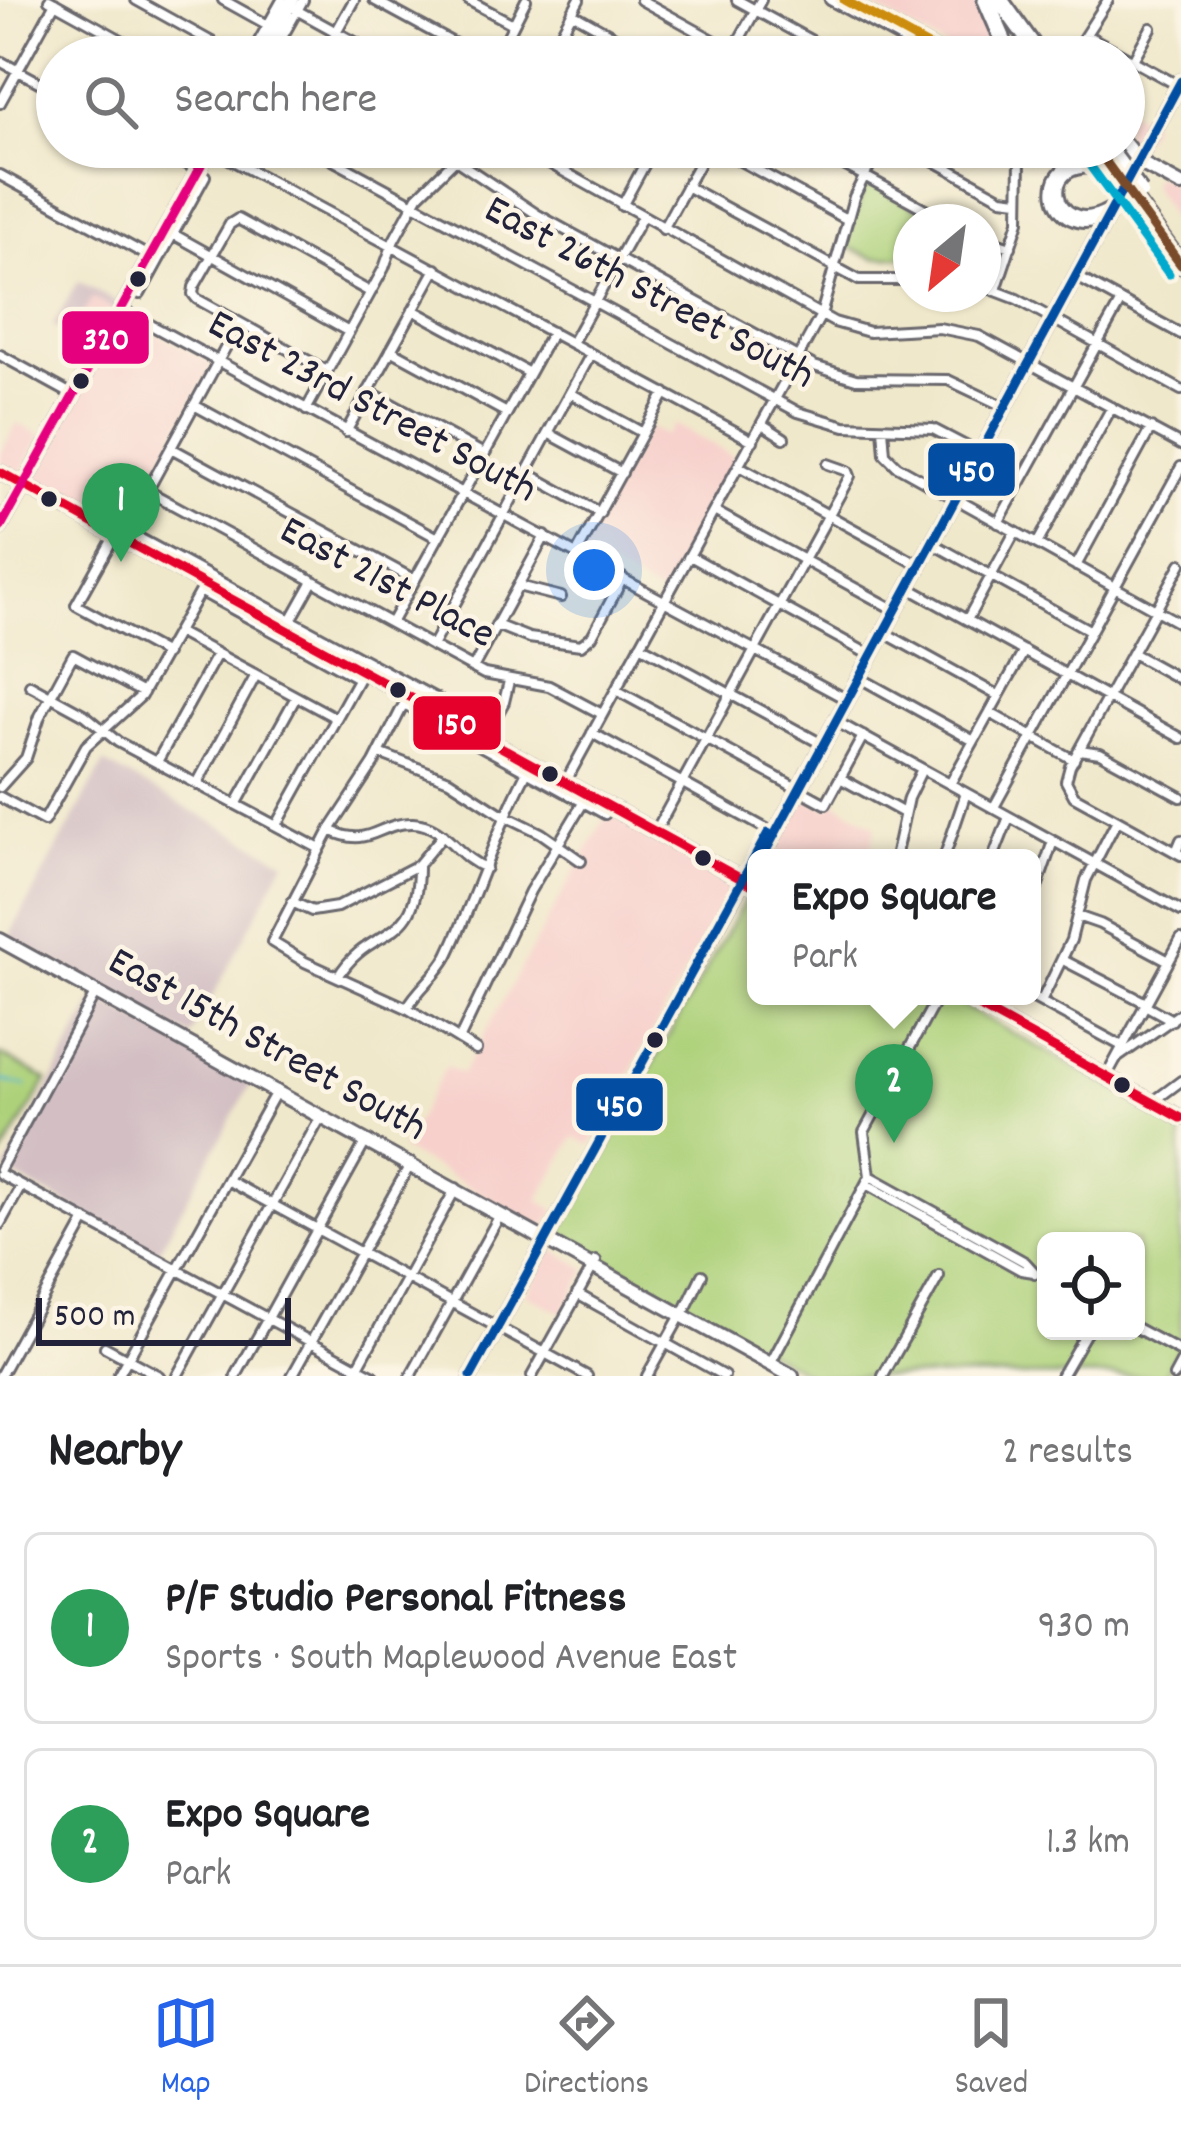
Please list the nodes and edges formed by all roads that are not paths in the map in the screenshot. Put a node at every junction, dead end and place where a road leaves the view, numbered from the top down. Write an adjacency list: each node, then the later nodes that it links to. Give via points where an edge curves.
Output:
1 (136, 0): 27 (street)
2 (223, 0): 23 (street)
3 (354, 0): 25 (street)
4 (374, 0): 33 (street)
5 (468, 0): 22 (street)
6 (526, 0): 22 (street)
7 (579, 0): 20 (street)
8 (641, 0): 37 (street)
9 (737, 0): 19 (street)
10 (761, 0): 19 (street)
11 (830, 0): 40 (street)
12 (844, 0): 41 (main road)
13 (855, 0): 42 (main road)
14 (987, 0): 43 (highway); 44 (highway)
15 (1000, 0): 21 (highway)
16 (1108, 0): 47 (street)
17 (52, 2): 26 (street); 51 (street)
18 (293, 3): 23 (street); 25 (street); 29 (main road); 30 (street)
19 (756, 10): 38 (street); 39 (street)
20 (572, 13): 35 (street); 36 (street)
21 (1016, 22): 45 (highway); 46 (highway)
22 (513, 24): 34 (street)
23 (268, 25): 28 (street)
24 (1151, 28): 48 (street)
25 (336, 31): 31 (street); 32 (street)
26 (114, 36)
27 (201, 36)
28 (262, 36)
29 (273, 36)
30 (280, 36)
31 (333, 36)
32 (345, 36)
33 (440, 36)
34 (507, 36)
35 (561, 36)
36 (613, 36)
37 (706, 36)
38 (741, 36)
39 (803, 36)
40 (901, 36)
41 (905, 36)
42 (908, 36)
43 (1002, 36)
44 (1014, 36)
45 (1026, 36)
46 (1030, 36)
47 (1088, 36)
48 (1145, 39)
49 (0, 61): 51 (street)
50 (1145, 67): 53 (street)
51 (18, 70): 52 (street); 54 (street)
52 (36, 80)
53 (1180, 87): 55 (main road)
54 (0, 103)
55 (1145, 139)
56 (1145, 161): 80 (main road)
57 (193, 168): 76 (street)
58 (204, 168): 76 (main road)
59 (247, 168): 93 (street)
60 (354, 168): 84 (street, East 26th Street South)
61 (446, 168): 84 (street)
62 (467, 168): 98 (street)
63 (556, 168): 86 (street)
64 (643, 168): 86 (street)
65 (698, 168): 81 (street)
66 (750, 168): 88 (street)
67 (849, 168): 79 (street)
68 (868, 168): 79 (street)
69 (948, 168): 83 (street)
70 (1020, 168): 83 (street)
71 (1070, 168): 89 (highway, via 1060,176 1059,204 1076,219)
72 (1102, 168): 77 (highway)
73 (1110, 168): 77 (highway)
74 (1121, 168): 82 (highway, bridge)
75 (1129, 168): 89 (main road)
76 (202, 173): 91 (main road)
77 (1113, 173): 82 (highway)
78 (0, 175): 97 (street)
79 (864, 176): 85 (street); 88 (street)
80 (1181, 182)
81 (686, 186): 90 (street); 100 (street)
82 (1137, 197): 95 (highway); 99 (highway)
83 (1018, 200): 94 (street)
84 (413, 204): 93 (street); 108 (street, East 26th Street South)
85 (916, 204)
86 (622, 206): 87 (street)
87 (642, 217): 90 (street); 98 (street)
88 (848, 220): 100 (street)
89 (1107, 220): 103 (main road)
90 (663, 229): 112 (street)
91 (169, 232): 96 (street); 97 (main road); 107 (street)
92 (1001, 244): 94 (street)
93 (391, 246): 101 (street); 105 (street)
94 (1011, 247): 102 (street)
95 (1181, 248)
96 (212, 256): 105 (street, via 235,220); 114 (street, via 193,294); 115 (street)
97 (150, 257): 110 (main road)
98 (618, 259): 108 (street); 123 (street)
99 (1181, 265)
100 (836, 268): 104 (street, via 865,282); 112 (street)
101 (436, 269): 111 (street); 116 (street)
102 (1001, 276)
103 (1077, 277): 109 (street); 113 (main road)
104 (893, 281)
105 (370, 292): 115 (street)
106 (1001, 292): 113 (street)
107 (140, 294)
108 (595, 301): 118 (street); 134 (street, East 26th Street South)
109 (1121, 301): 117 (street); 119 (street)
110 (121, 309): 124 (street, East 23rd Street South); 133 (main road)
111 (413, 310): 120 (street); 127 (street)
112 (821, 316): 123 (street); 125 (street, via 869,332 958,330)
113 (1054, 319): 119 (street); 125 (main road)
114 (239, 322): 124 (street); 126 (street)
115 (349, 332): 126 (street)
116 (551, 332): 118 (street); 127 (street)
117 (1181, 334)
118 (572, 343): 121 (street)
119 (1097, 344): 128 (street); 129 (street)
120 (391, 350): 130 (street); 139 (street)
121 (591, 354): 131 (street); 132 (street)
122 (0, 355): 133 (street)
123 (798, 358): 134 (street); 136 (street, via 856,379 948,380)
124 (218, 362): 135 (street); 138 (street, East 23rd Street South)
125 (1031, 362): 128 (street); 136 (main road)
126 (327, 371): 138 (street)
127 (529, 373): 139 (street)
128 (1073, 386): 137 (street); 166 (street)
129 (1181, 390)
130 (368, 391): 143 (street); 150 (street)
131 (570, 393): 144 (street); 145 (street)
132 (665, 393): 145 (street); 147 (street)
133 (74, 395): 158 (main road)
134 (775, 400): 140 (street); 141 (street, East 26th Street South, via 832,423)
135 (194, 405): 149 (street); 171 (street)
136 (1006, 407): 151 (main road)
137 (1112, 407): 142 (street); 173 (street)
138 (305, 410): 143 (street, East 23rd Street South)
139 (506, 413): 150 (street)
140 (762, 424): 146 (street); 147 (street)
141 (883, 428): 151 (street, East 26th Street South, via 933,429); 161 (street, via 888,458)
142 (1151, 428): 148 (street); 179 (street)
143 (346, 432): 160 (street, East 23rd Street South)
144 (548, 433): 156 (street); 157 (street)
145 (643, 433): 157 (street)
146 (784, 438)
147 (753, 441): 153 (street)
148 (1181, 445)
149 (171, 448): 159 (street); 183 (street)
150 (484, 454): 160 (street)
151 (980, 454): 161 (main road)
152 (828, 464): 165 (street, via 850,473)
153 (739, 466): 162 (street); 165 (street)
154 (1181, 467): 186 (street)
155 (0, 472): 158 (main road)
156 (526, 473): 163 (street); 164 (street)
157 (622, 473): 163 (street)
158 (23, 485): 167 (main road); 169 (main road)
159 (148, 491): 169 (street); 182 (street, East 21st Place)
160 (461, 495): 164 (street, East 23rd Street South); 171 (street)
161 (956, 499): 166 (street); 172 (main road)
162 (714, 511): 175 (street); 176 (street)
163 (599, 513): 174 (street)
164 (504, 514): 170 (street, East 23rd Street South); 202 (street)
165 (829, 515): 176 (street); 178 (street)
166 (998, 523): 168 (street)
167 (0, 528)
168 (1015, 532): 173 (street); 180 (street)
169 (121, 535): 187 (main road); 196 (street); 206 (street, via 76,605)
170 (545, 536): 174 (street, East 23rd Street South); 184 (street)
171 (438, 538): 183 (street)
172 (932, 543): 178 (main road); 180 (street)
173 (1037, 544): 179 (street)
174 (577, 553): 181 (street, East 23rd Street South)
175 (689, 556): 189 (street); 190 (street)
176 (804, 560): 190 (street); 191 (street)
177 (1181, 564): 192 (street)
178 (920, 565): 185 (main road)
179 (1076, 566): 186 (street)
180 (992, 576): 193 (street); 198 (street)
181 (623, 578): 189 (street, East 23rd Street South); 197 (street, via 580,645)
182 (313, 580): 194 (street, East 21st Place); 196 (street)
183 (415, 580): 194 (street)
184 (518, 586): 188 (street); 197 (street)
185 (908, 587): 191 (main road); 193 (street)
186 (1115, 587): 192 (street); 198 (street)
187 (202, 588): 196 (main road); 199 (street); 210 (street)
188 (561, 597)
189 (665, 601): 201 (street); 203 (street, East 23rd Street South)
190 (780, 606): 203 (street); 208 (street)
191 (895, 610): 200 (main road)
192 (1156, 610): 195 (street); 205 (street)
193 (968, 620): 204 (street)
194 (391, 623): 202 (street, East 21st Place)
195 (1181, 624)
196 (289, 625): 210 (main road); 229 (street)
197 (496, 626): 209 (street)
198 (1091, 631): 212 (street)
199 (177, 632): 206 (street); 207 (street)
200 (883, 632): 208 (main road); 221 (street)
201 (640, 645): 217 (street); 219 (street)
202 (432, 646): 209 (street, East 21st Place)
203 (755, 650): 219 (street); 225 (street, East 23rd Street South)
204 (1024, 651): 212 (street); 221 (street)
205 (1132, 653): 215 (street); 223 (street)
206 (166, 654): 218 (street)
207 (217, 654): 211 (street); 242 (street)
208 (870, 655): 213 (main road)
209 (473, 668): 214 (street, East 21st Place)
210 (361, 674): 224 (main road); 228 (street)
211 (256, 675): 222 (street); 248 (street)
212 (1066, 675): 223 (street); 235 (street)
213 (858, 677): 225 (main road); 238 (street)
214 (509, 680): 227 (street, East 21st Place, via 549,686); 229 (street)
215 (1181, 680)
216 (30, 686): 220 (street)
217 (616, 690): 227 (street); 237 (street)
218 (143, 693): 220 (street, via 73,655); 231 (street)
219 (731, 694): 237 (street); 239 (street)
220 (50, 696): 231 (street); 251 (street, via 26,758)
221 (999, 696): 226 (street)
222 (296, 697): 228 (street); 257 (street)
223 (1107, 698): 236 (street); 240 (street)
224 (407, 700): 233 (main road); 241 (street); 244 (street)
225 (846, 700): 230 (main road)
226 (989, 713): 235 (street); 238 (street)
227 (602, 715): 232 (street)
228 (336, 718): 263 (street)
229 (494, 721): 233 (street)
230 (834, 721): 234 (street); 239 (main road)
231 (100, 730): 242 (street); 254 (street, via 44,821)
232 (592, 733): 247 (street); 249 (street)
233 (485, 736): 244 (main road)
234 (863, 736): 245 (street); 246 (street)
235 (1033, 737): 243 (street); 258 (street)
236 (1181, 738)
237 (707, 739): 249 (street); 252 (street)
238 (974, 741): 250 (street)
239 (821, 744): 252 (main road)
240 (1079, 750): 243 (street); 255 (street, via 1105,755)
241 (379, 753): 260 (street, via 449,780); 264 (street)
242 (158, 760): 248 (street)
243 (1074, 760): 262 (street, via 1066,776 1074,796)
244 (530, 766): 247 (main road); 256 (street); 260 (street)
245 (922, 769): 250 (street); 259 (street)
246 (840, 778): 252 (street, via 826,804); 259 (street)
247 (566, 781): 256 (main road)
248 (197, 782): 257 (street)
249 (682, 782): 265 (street); 266 (street)
250 (950, 784): 253 (street)
251 (0, 787)
252 (797, 788): 266 (main road); 273 (main road)
253 (966, 793): 258 (street); 275 (street)
254 (0, 797)
255 (1181, 797)
256 (586, 798): 265 (main road); 270 (street)
257 (237, 803): 263 (street)
258 (994, 808): 261 (street)
259 (904, 813): 274 (street)
260 (505, 815): 270 (street); 281 (street)
261 (1010, 817): 269 (street); 276 (street)
262 (1117, 820): 277 (street); 279 (street)
263 (277, 825): 271 (street)
264 (330, 830): 267 (street, via 363,839 414,823); 271 (street)
265 (658, 831): 283 (main road)
266 (770, 831): 272 (main road)
267 (443, 835): 280 (street); 281 (street)
268 (1181, 840): 277 (street)
269 (1053, 841): 279 (street); 282 (street)
270 (560, 846): 278 (street); 302 (street)
271 (320, 849): 285 (street)
272 (763, 849)
273 (766, 849)
274 (897, 849)
275 (947, 849)
276 (997, 849)
277 (1179, 853)
278 (581, 861)
279 (1094, 863): 286 (street); 287 (street)
280 (418, 865): 285 (street, via 337,908 317,912); 293 (street, via 406,919)
281 (486, 868): 299 (street, via 446,959)
282 (1041, 876)
283 (747, 877)
284 (747, 886): 324 (main road)
285 (292, 902): 293 (street, via 272,942)
286 (1181, 911)
287 (1077, 916): 290 (street); 291 (street)
288 (1181, 939): 291 (street)
289 (0, 940): 294 (main road, East 15th Street South)
290 (1063, 960): 295 (street); 296 (street)
291 (1169, 961): 292 (street); 296 (street)
292 (1181, 968)
293 (338, 977): 299 (street)
294 (96, 992): 308 (main road, East 15th Street South); 314 (street)
295 (1041, 1002): 303 (street)
296 (1146, 1004): 301 (street); 303 (street)
297 (933, 1005): 316 (street, via 864,1132)
298 (976, 1005): 306 (main road)
299 (407, 1008): 302 (street)
300 (1181, 1013): 301 (street)
301 (1172, 1019): 305 (street)
302 (459, 1040): 304 (street)
303 (1122, 1046): 305 (street)
304 (476, 1050)
305 (1115, 1059): 306 (street)
306 (1106, 1077): 309 (main road)
307 (1181, 1081): 309 (street)
308 (277, 1090): 310 (main road, East 15th Street South); 315 (street)
309 (1153, 1102): 311 (main road)
310 (322, 1115): 312 (main road, East 15th Street South); 319 (street)
311 (1181, 1118)
312 (367, 1139): 313 (main road, East 15th Street South); 323 (street)
313 (412, 1163): 318 (main road, East 15th Street South); 325 (street)
314 (0, 1172): 317 (street)
315 (227, 1180): 319 (street); 327 (street)
316 (868, 1180): 316 (street, via 1021,1270 1035,1273 1024,1262); 346 (street)
317 (21, 1186): 321 (street); 322 (street)
318 (457, 1188): 320 (main road, East 15th Street South); 330 (street)
319 (272, 1204): 323 (street); 331 (street)
320 (501, 1213): 324 (main road, East 15th Street South); 333 (street)
321 (86, 1220): 327 (street); 348 (street)
322 (0, 1224)
323 (317, 1228): 325 (street); 335 (street)
324 (548, 1238): 326 (main road, East 15th Street South); 336 (main road)
325 (362, 1252): 330 (street); 339 (street)
326 (594, 1263): 332 (street); 334 (main road, East 15th Street South)
327 (177, 1270): 331 (street); 344 (street)
328 (702, 1275): 334 (street)
329 (939, 1276): 363 (street)
330 (406, 1277): 333 (street); 347 (street)
331 (223, 1293): 335 (street); 351 (street)
332 (577, 1294): 340 (street); 343 (street)
333 (452, 1302): 336 (street); 355 (street)
334 (683, 1312): 340 (street); 346 (main road, East 15th Street South)
335 (268, 1318): 339 (street); 352 (street)
336 (499, 1327): 343 (street); 356 (main road)
337 (1145, 1333): 342 (street)
338 (1083, 1340): 364 (street)
339 (311, 1342): 347 (street); 353 (street)
340 (665, 1343): 359 (street); 360 (street)
341 (106, 1347): 344 (street)
342 (1181, 1352)
343 (544, 1353): 357 (street); 358 (street)
344 (127, 1360): 349 (street); 350 (street)
345 (1181, 1364): 365 (street)
346 (769, 1366): 361 (main road); 362 (main road)
347 (355, 1371): 354 (street)
348 (0, 1376)
349 (118, 1376)
350 (159, 1376)
351 (177, 1376)
352 (236, 1376)
353 (292, 1376)
354 (374, 1376)
355 (411, 1376)
356 (471, 1376)
357 (532, 1376)
358 (587, 1376)
359 (646, 1376)
360 (724, 1376)
361 (792, 1376)
362 (805, 1376)
363 (883, 1376)
364 (1061, 1376)
365 (1174, 1376)

